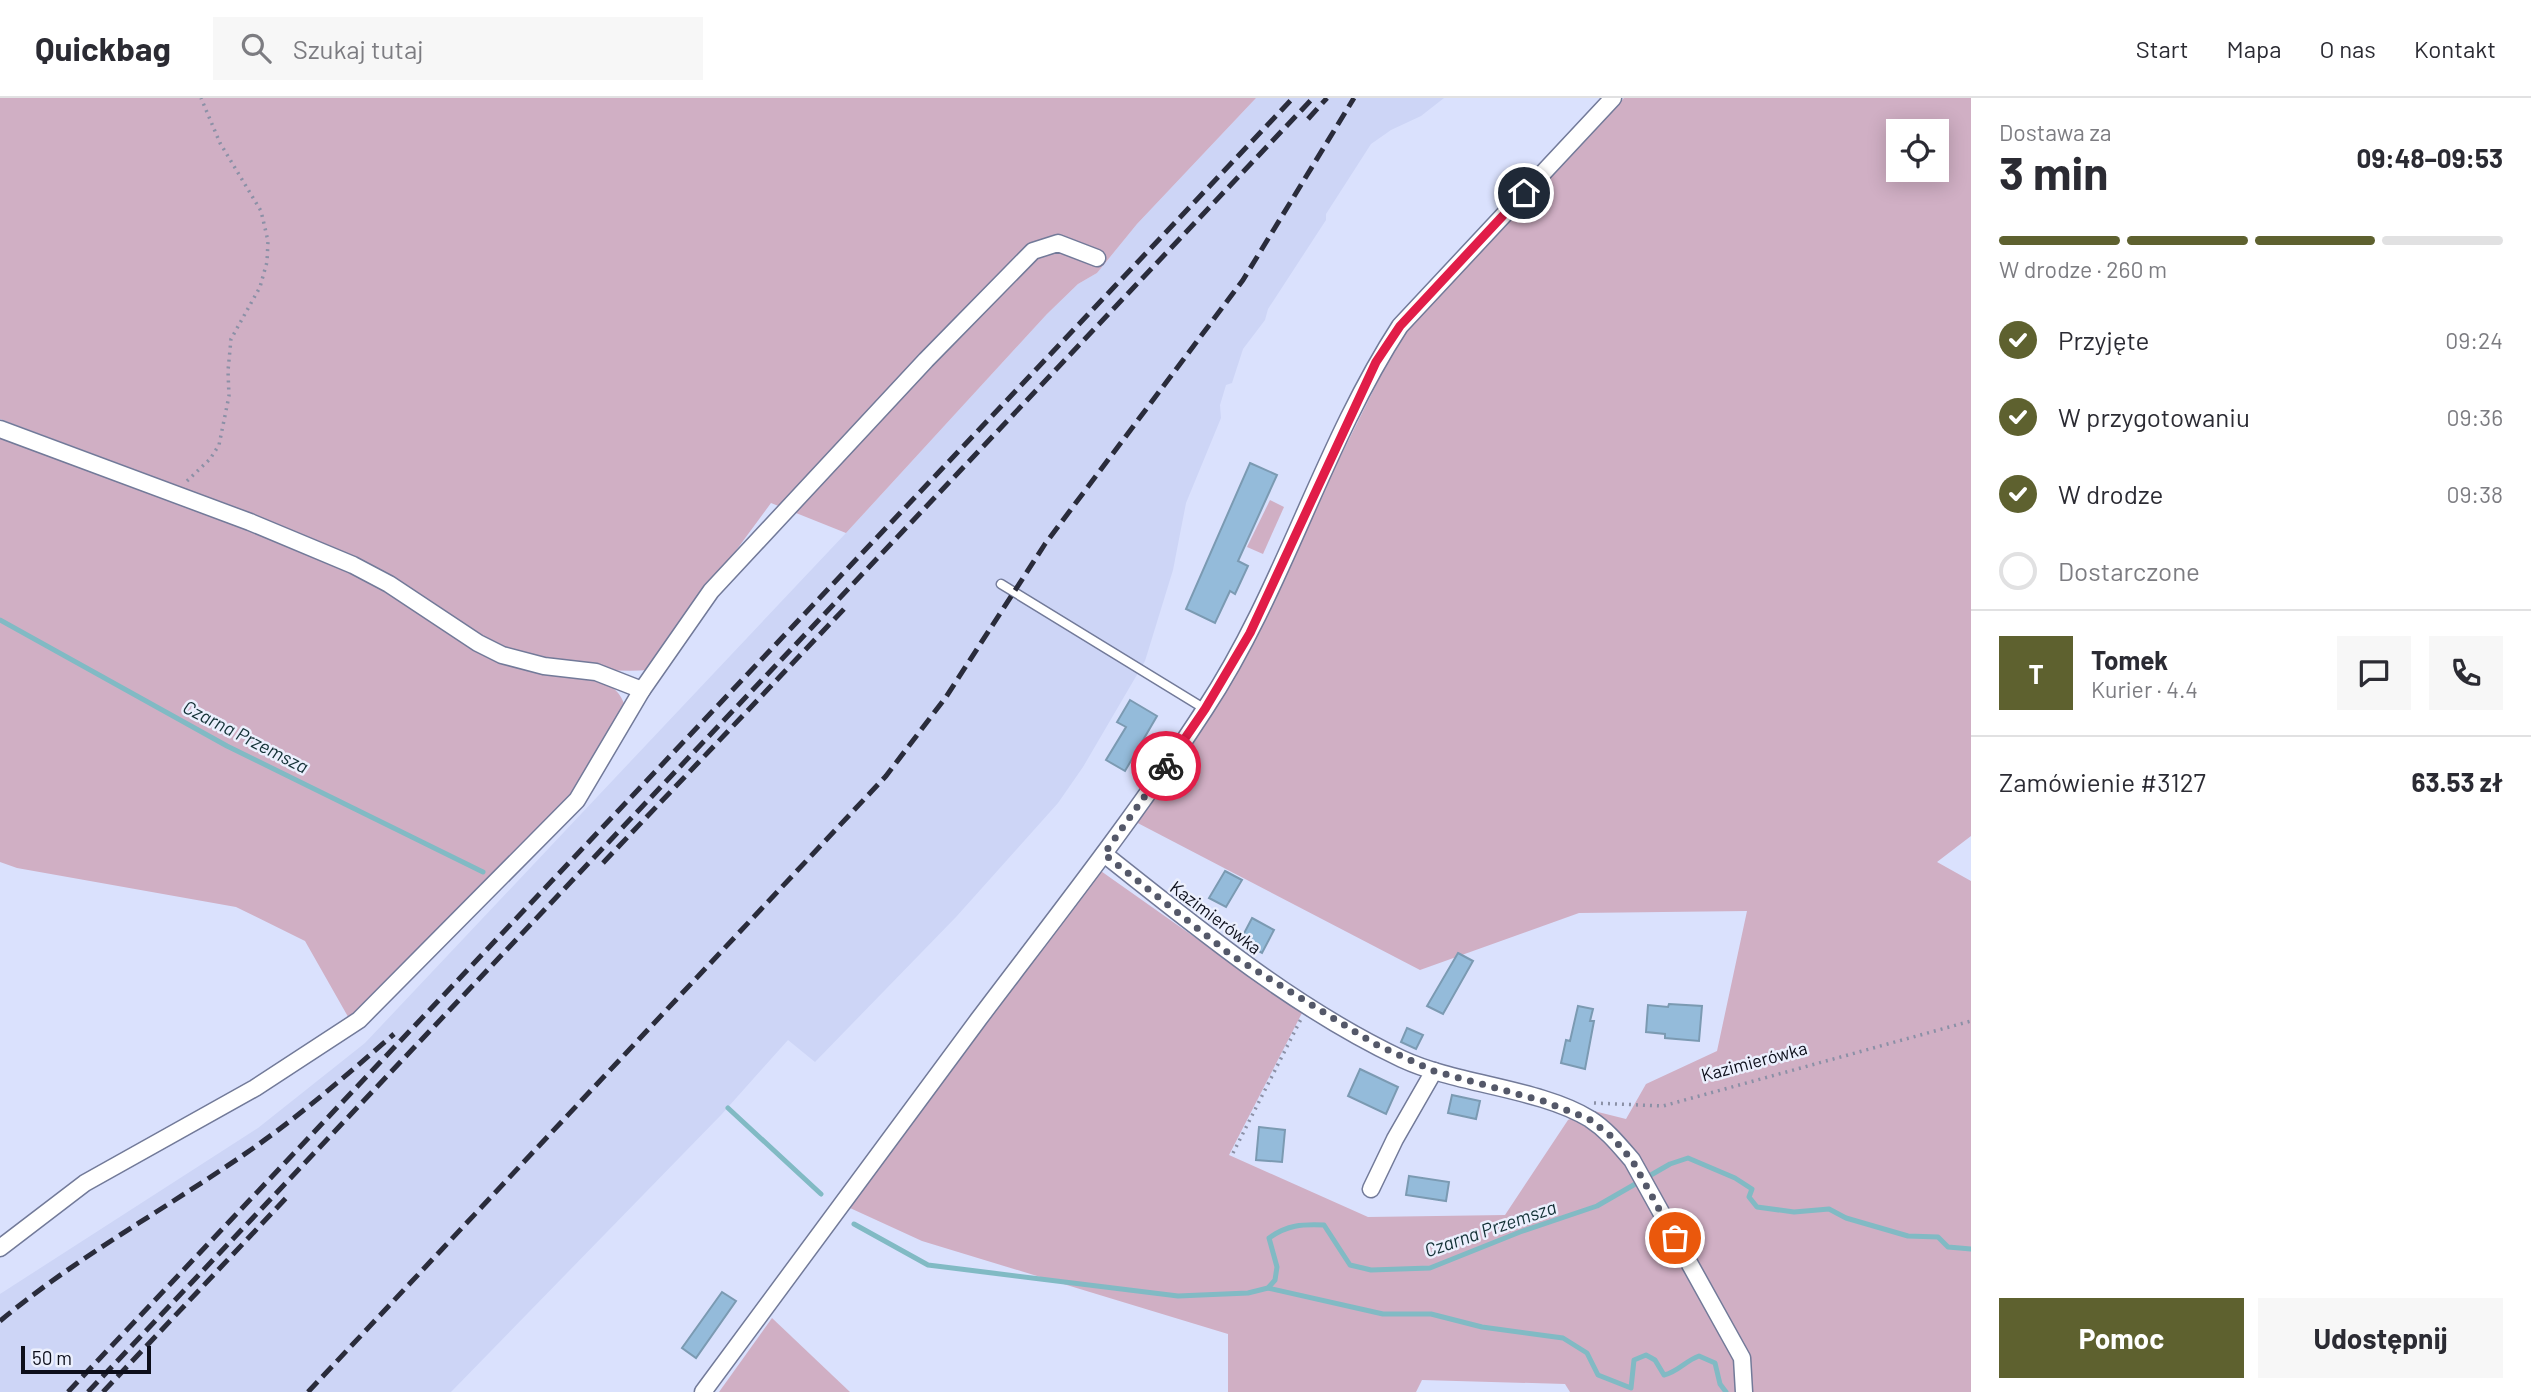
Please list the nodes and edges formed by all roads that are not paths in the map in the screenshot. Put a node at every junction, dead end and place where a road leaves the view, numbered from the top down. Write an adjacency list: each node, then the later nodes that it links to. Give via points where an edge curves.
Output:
1 (1613, 98): 6 (street, via 1400,326 1353,408 1250,633)
2 (1097, 258): 5 (street, via 1058,243 1033,251 711,591)
3 (0, 429): 5 (street, via 353,565 502,655 596,672)
4 (1001, 584): 6 (lane)
5 (642, 690): 10 (street, via 577,800 359,1020 255,1088 85,1183)
6 (1205, 709): 7 (street)
7 (1104, 854): 8 (street, Kazimierówka, via 1231,955 1403,1059); 12 (street)
8 (1434, 1071): 9 (street); 11 (street, Kazimierówka, via 1543,1101 1589,1119 1611,1136 1636,1168 1742,1358)
9 (1371, 1189)
10 (0, 1248)
11 (1744, 1390)
12 (703, 1392)

